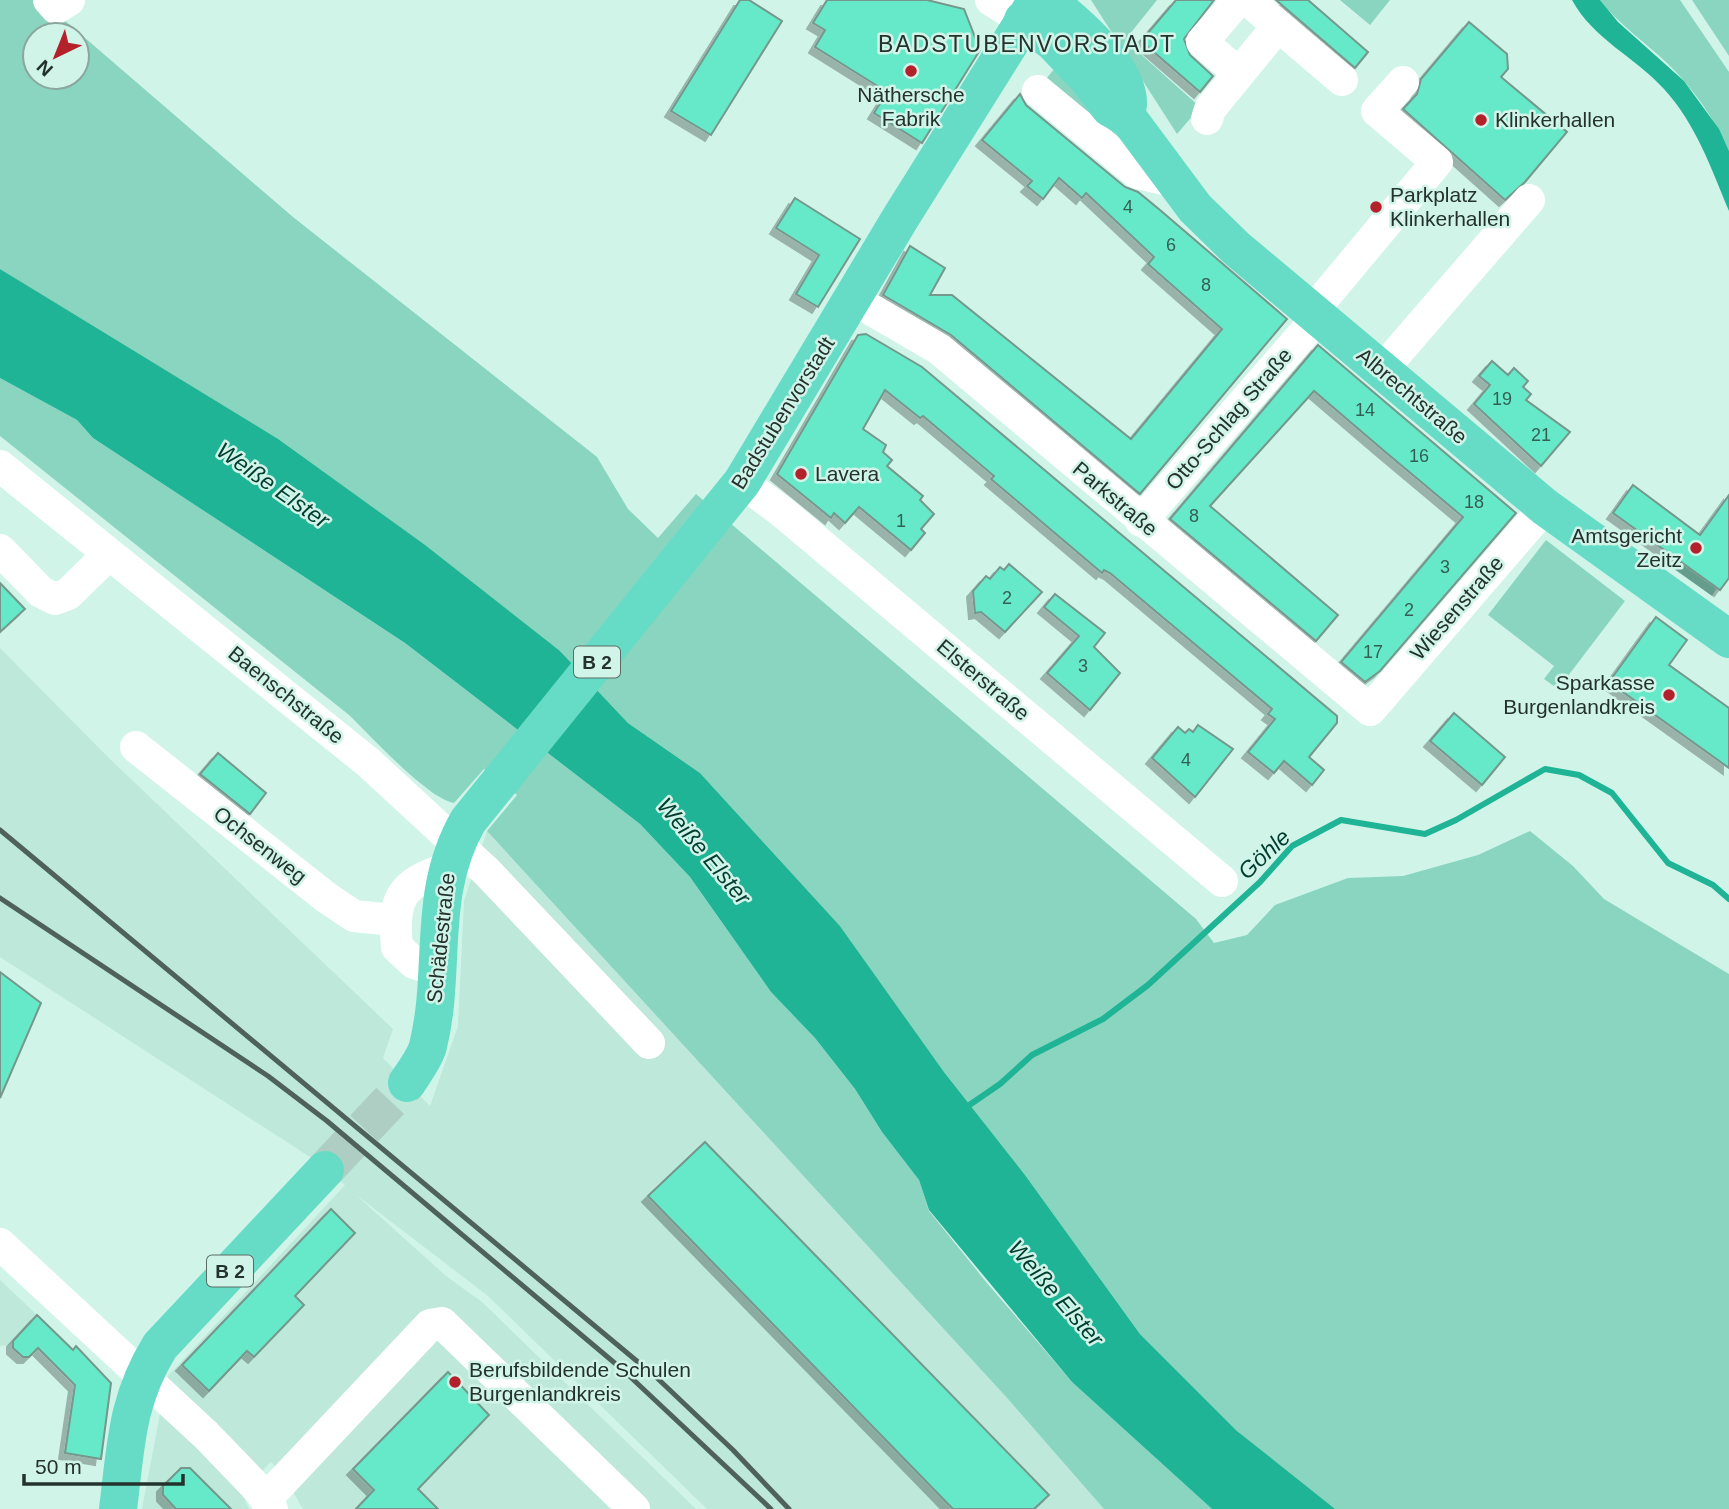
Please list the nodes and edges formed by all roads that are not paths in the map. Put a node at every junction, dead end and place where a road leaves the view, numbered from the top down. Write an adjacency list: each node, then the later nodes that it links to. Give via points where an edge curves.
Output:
1 (49, 0): 2 (street, via 56,8)
2 (69, 0)
3 (991, 0): 6 (street)
4 (1238, 0): 8 (street, via 1202,42)
5 (1248, 0): 7 (street)
6 (1036, 7): 13 (main road, Albrechtstraße, via 1053,42 1110,108 1128,118); 15 (main road, Badstubenvorstadt / B 2)
7 (1279, 26): 8 (street); 9 (street)
8 (1238, 73): 12 (street)
9 (1342, 80)
10 (1403, 82): 16 (street, Otto-Schlag Straße, via 1377,111 1437,162)
11 (1038, 91): 13 (street, via 1137,173)
12 (1207, 119)
13 (1172, 181): 16 (main road, Albrechtstraße, via 1226,239)
14 (1529, 200): 17 (street)
15 (853, 299): 19 (main road, Badstubenvorstadt / B 2); 21 (street, Parkstraße, via 939,349)
16 (1315, 314): 17 (main road, Albrechtstraße); 21 (street, Otto-Schlag Straße)
17 (1382, 370): 20 (main road, Albrechtstraße)
18 (0, 466): 23 (street, Baenschstraße)
19 (742, 482): 27 (main road, Badstubenvorstadt / B 2); 29 (street, Elsterstraße)
20 (1545, 507): 24 (main road, Albrechtstraße); 25 (street, Wiesenstraße)
21 (1141, 521): 25 (street, Parkstraße)
22 (0, 550): 23 (street, via 41,592 55,599 68,593)
23 (108, 555): 28 (street, Baenschstraße, via 337,735)
24 (1729, 639)
25 (1370, 710)
26 (136, 747): 30 (street, Ochsenweg, via 336,904 354,916)
27 (486, 797): 28 (main road, Schädestraße / B 2)
28 (451, 856): 30 (street, via 416,878 400,901); 31 (main road, Schädestraße / B 2); 32 (street, Baenschstraße, via 487,872)
29 (1222, 881)
30 (394, 920): 31 (street, via 397,947 414,963)
31 (436, 970): 33 (main road, Schädestraße / B 2, via 428,1049)
32 (649, 1044)
33 (407, 1083)
34 (325, 1170): 36 (main road, B 2, via 160,1346)
35 (0, 1244): 36 (street)
36 (141, 1376): 37 (street, via 206,1435); 38 (main road, B 2, via 128,1430)
37 (269, 1504): 39 (street, via 430,1325 442,1323)
38 (118, 1509)
39 (634, 1509)

